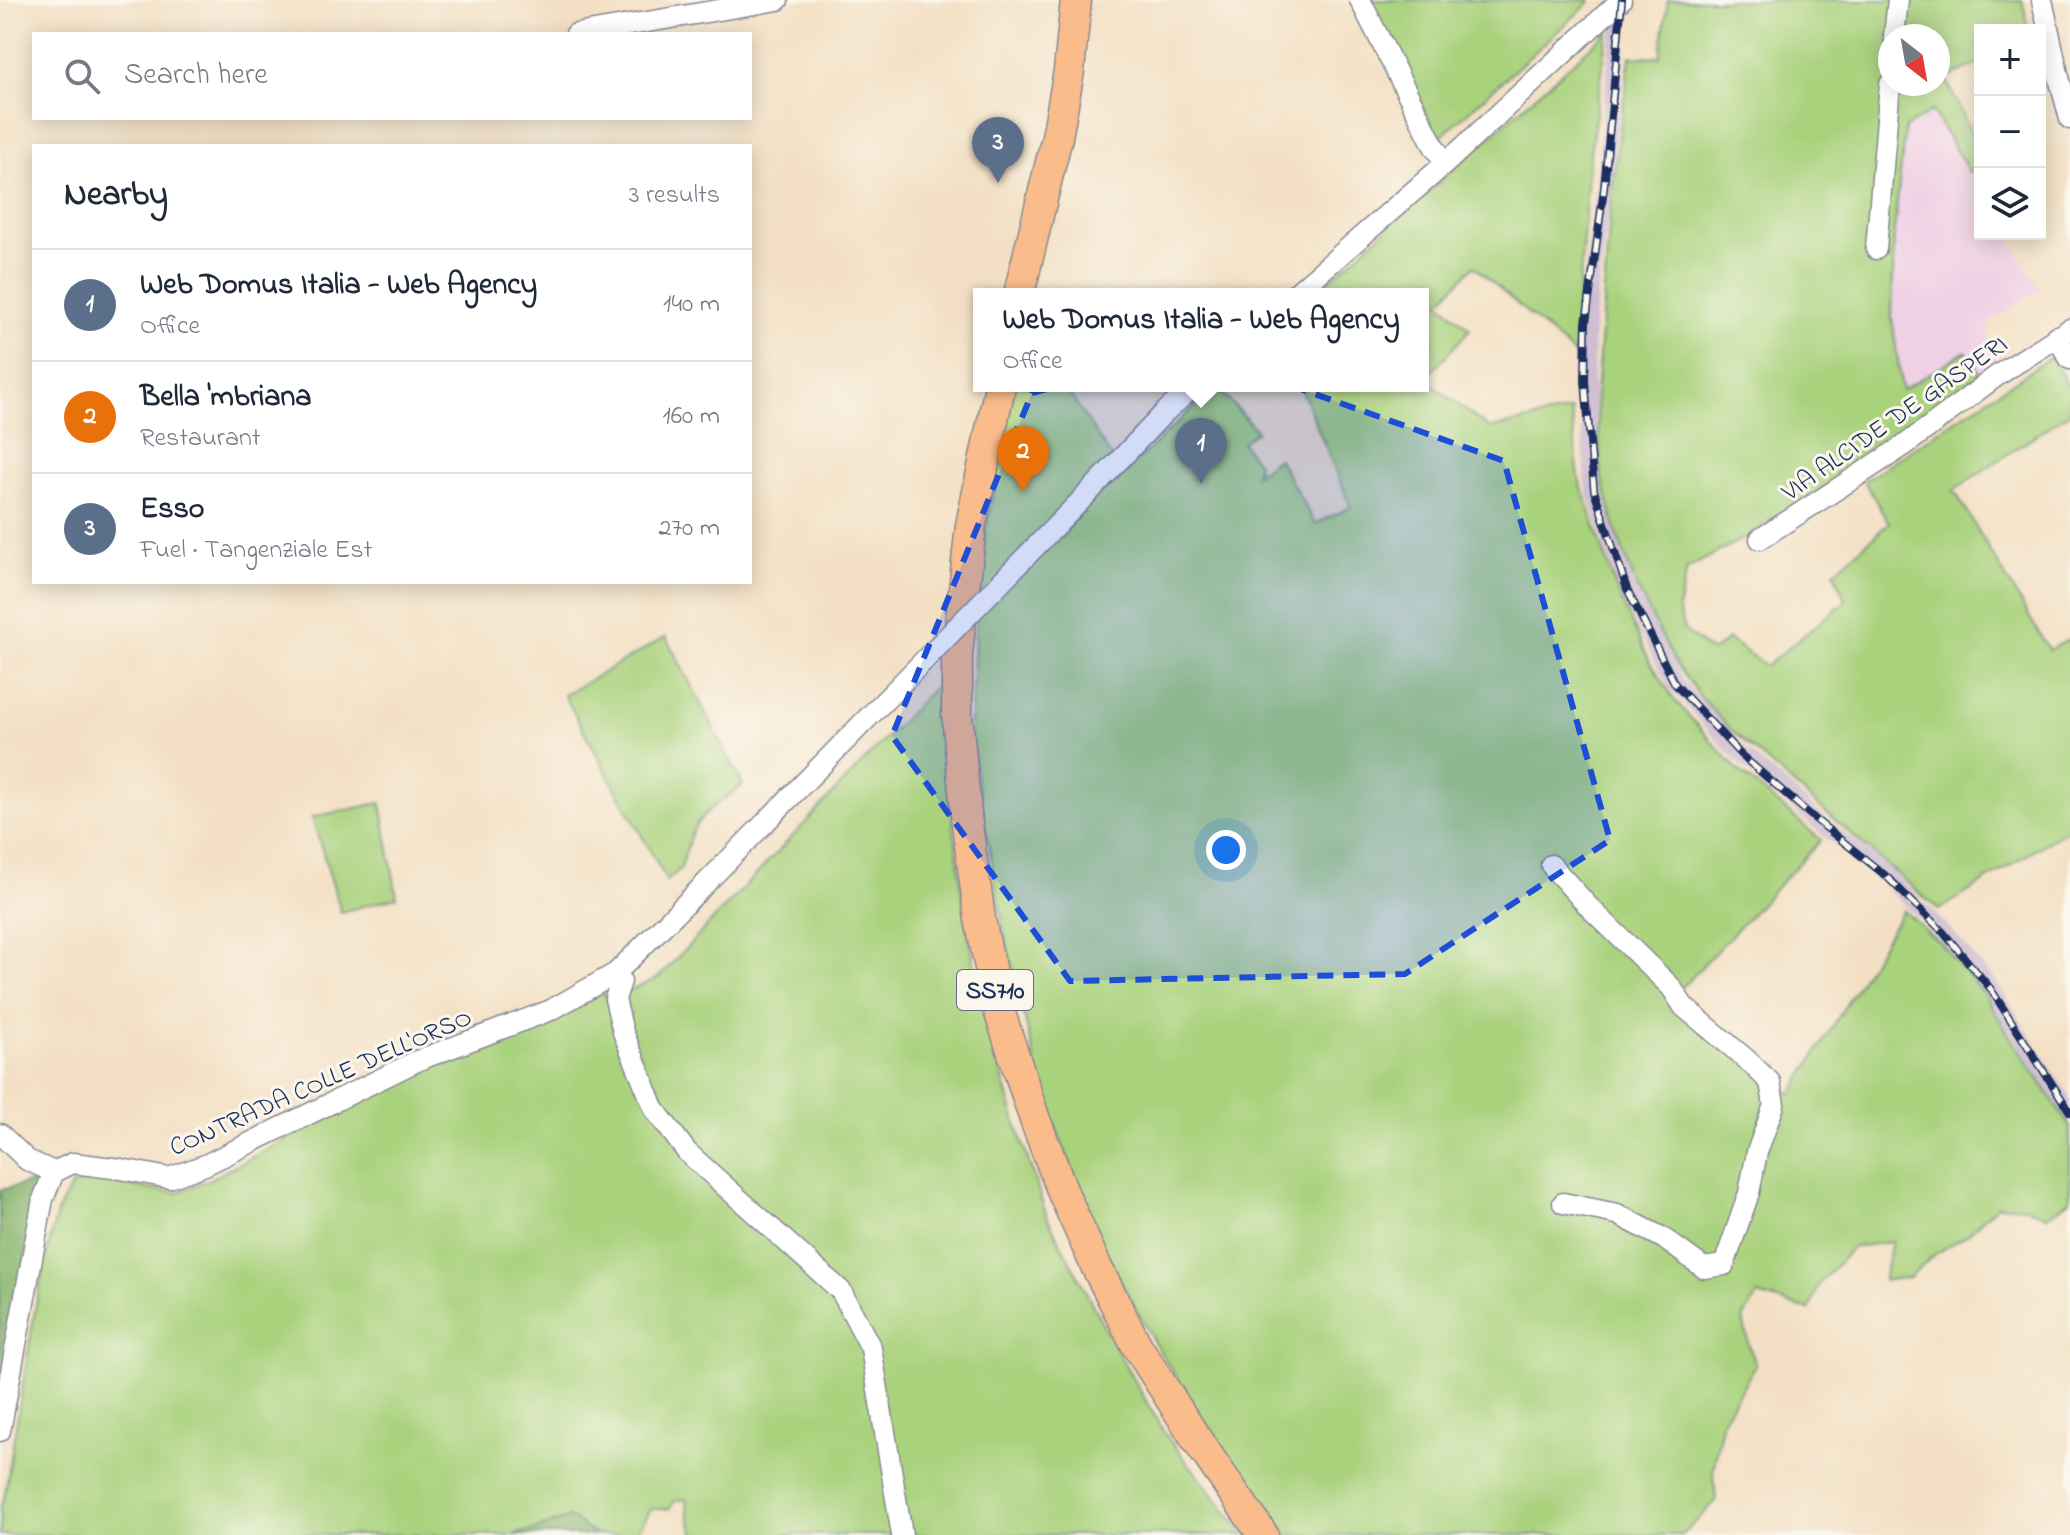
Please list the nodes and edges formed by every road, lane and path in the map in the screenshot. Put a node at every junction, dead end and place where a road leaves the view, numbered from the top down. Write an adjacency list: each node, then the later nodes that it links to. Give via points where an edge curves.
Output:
1 (778, 0): 8 (street)
2 (1076, 0): 14 (main road, via 1057,137)
3 (1360, 0): 12 (street)
4 (1621, 0): 12 (street)
5 (1898, 0): 7 (street)
6 (2042, 0): 9 (street)
7 (1895, 24)
8 (588, 32)
9 (2064, 71): 11 (street)
10 (1889, 96): 13 (street)
11 (2070, 119)
12 (1446, 163): 15 (street)
13 (1876, 249)
14 (1021, 285)
15 (1302, 288)
16 (2063, 333): 17 (street, VIA ALCIDE DE GASPERI); 20 (street, VIA ALCIDE DE GASPERI)
17 (2070, 359)
18 (999, 392): 28 (main road, SS710, via 971,525 957,655 967,824 998,1007 1035,1120 1096,1266 1137,1346)
19 (1187, 392): 22 (street, CONTRADA COLLE DELL'ORSO, bridge)
20 (1760, 539)
21 (1551, 865): 25 (street, via 1671,987 1684,1007 1770,1082 1774,1105 1724,1265 1704,1268 1617,1214)
22 (616, 973): 24 (street, CONTRADA COLLE DELL'ORSO, via 551,1010 419,1060 169,1178 73,1163); 27 (street, via 621,981 615,999 623,1032 655,1110 687,1152 841,1291 871,1348)
23 (0, 1134): 24 (street, via 27,1160)
24 (54, 1172): 26 (street, via 43,1199)
25 (1563, 1203)
26 (0, 1431)
27 (902, 1535)
28 (1263, 1535)

